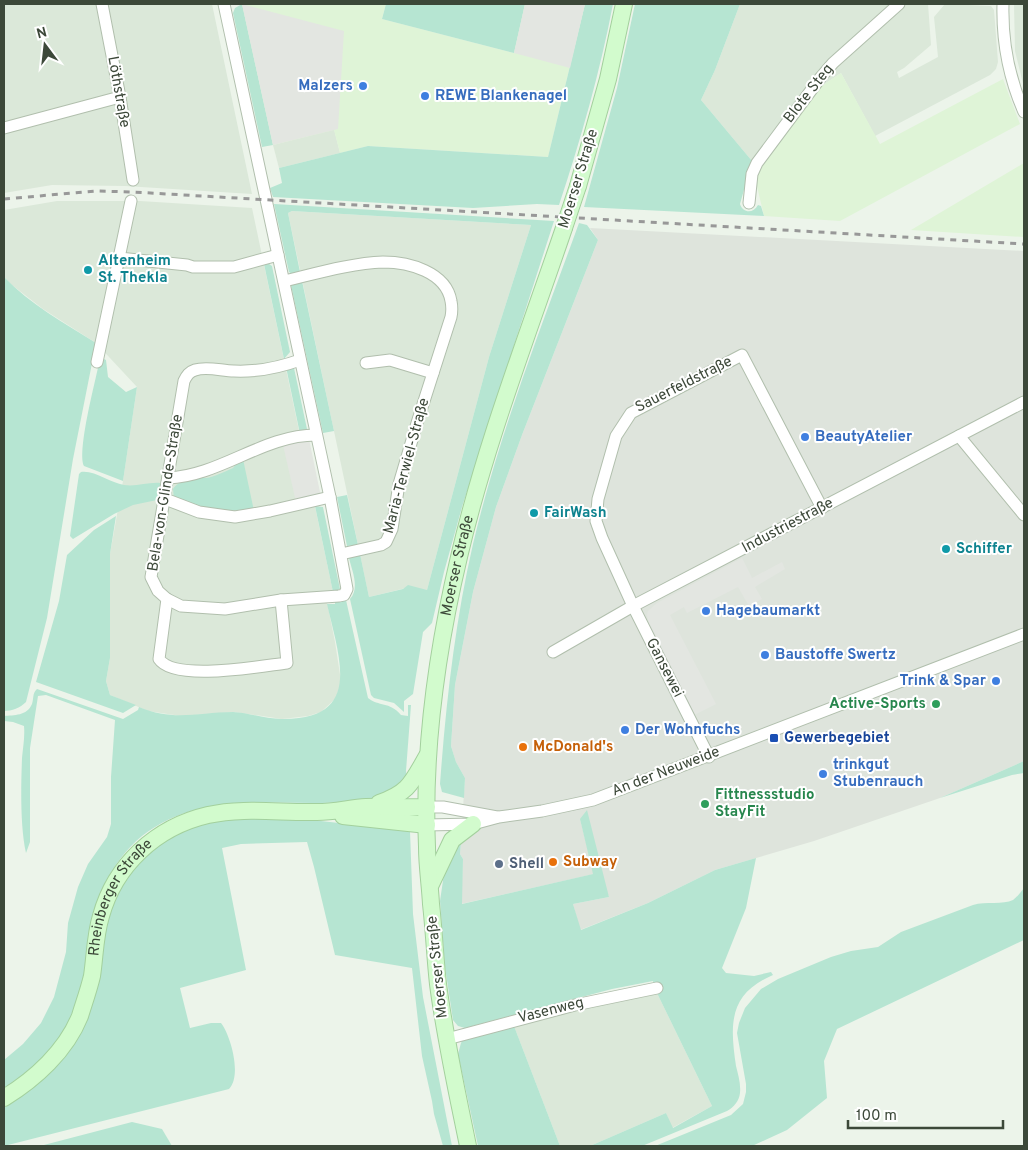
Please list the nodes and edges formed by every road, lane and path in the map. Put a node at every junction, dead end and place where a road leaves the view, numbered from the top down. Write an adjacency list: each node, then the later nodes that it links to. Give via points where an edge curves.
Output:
1 (102, 4): 6 (street, Löthstraße)
2 (224, 4): 12 (street)
3 (624, 4): 33 (main road, Moerser Straße, bridge, via 608,79 578,186 501,415 459,555 443,640)
4 (899, 4): 11 (street, Blote Steg, via 833,63 757,162 752,174)
5 (1003, 4): 7 (street, via 1006,53)
6 (120, 98): 8 (street); 9 (street, Löthstraße)
7 (1024, 112)
8 (4, 128)
9 (133, 180)
10 (131, 201): 13 (street)
11 (749, 203)
12 (278, 255): 13 (street, via 234,267 193,267); 14 (street)
13 (119, 258): 16 (street)
14 (284, 281): 15 (street); 18 (street, Maria-Terwiel-Straße, via 381,262 399,263 433,275 444,286 452,302 452,317)
15 (300, 360): 20 (street); 22 (street, Bela-von-Glinde-Straße, via 265,370 204,368 188,374 184,381)
16 (97, 362)
17 (366, 363): 18 (street, via 390,360)
18 (434, 373): 27 (street, Maria-Terwiel-Straße, via 399,484 392,529 386,542)
19 (1024, 402): 21 (street, Industriestraße)
20 (316, 435): 22 (street, via 269,444 206,470); 23 (street)
21 (959, 436): 25 (street, Industriestraße); 26 (street)
22 (168, 478): 24 (street, Bela-von-Glinde-Straße)
23 (330, 497): 24 (street, via 235,517 199,512); 27 (street)
24 (165, 499): 28 (street, Bela-von-Glinde-Straße, via 151,577 158,591)
25 (822, 508): 30 (street, Industriestraße); 30 (street, Sauerfeldstraße, via 742,355 631,412 616,436 598,499 596,521)
26 (1024, 515)
27 (341, 554): 29 (street, via 346,593)
28 (167, 599): 29 (street, via 181,606 225,608); 29 (street, via 159,659 162,664 176,670 195,671 287,663)
29 (281, 600)
30 (632, 606): 32 (street, Industriestraße); 34 (street, Gansewei)
31 (1024, 634): 34 (street, An der Neuweide)
32 (553, 652)
33 (430, 752): 35 (main road, Moerser Straße); 36 (main road, via 408,788 395,798)
34 (709, 757): 38 (street, An der Neuweide, via 593,800)
35 (427, 806): 36 (main road, Rheinberger Straße); 38 (street, An der Neuweide); 40 (main road, Moerser Straße)
36 (367, 807): 37 (main road, Rheinberger Straße)
37 (319, 812): 40 (main road, Rheinberger Straße); 44 (main road, Rheinberger Straße, via 228,811 208,815 173,827 140,850 110,891 100,918 92,977 71,1033 48,1064)
38 (499, 817): 39 (street, An der Neuweide)
39 (473, 824): 40 (street, An der Neuweide); 41 (main road, via 452,840)
40 (427, 825): 41 (main road, Moerser Straße)
41 (430, 886): 43 (main road, Moerser Straße, via 438,983)
42 (656, 988): 43 (street, Vasenweg, via 575,1005)
43 (447, 1039): 45 (main road, Moerser Straße)
44 (4, 1098)
45 (468, 1146)

